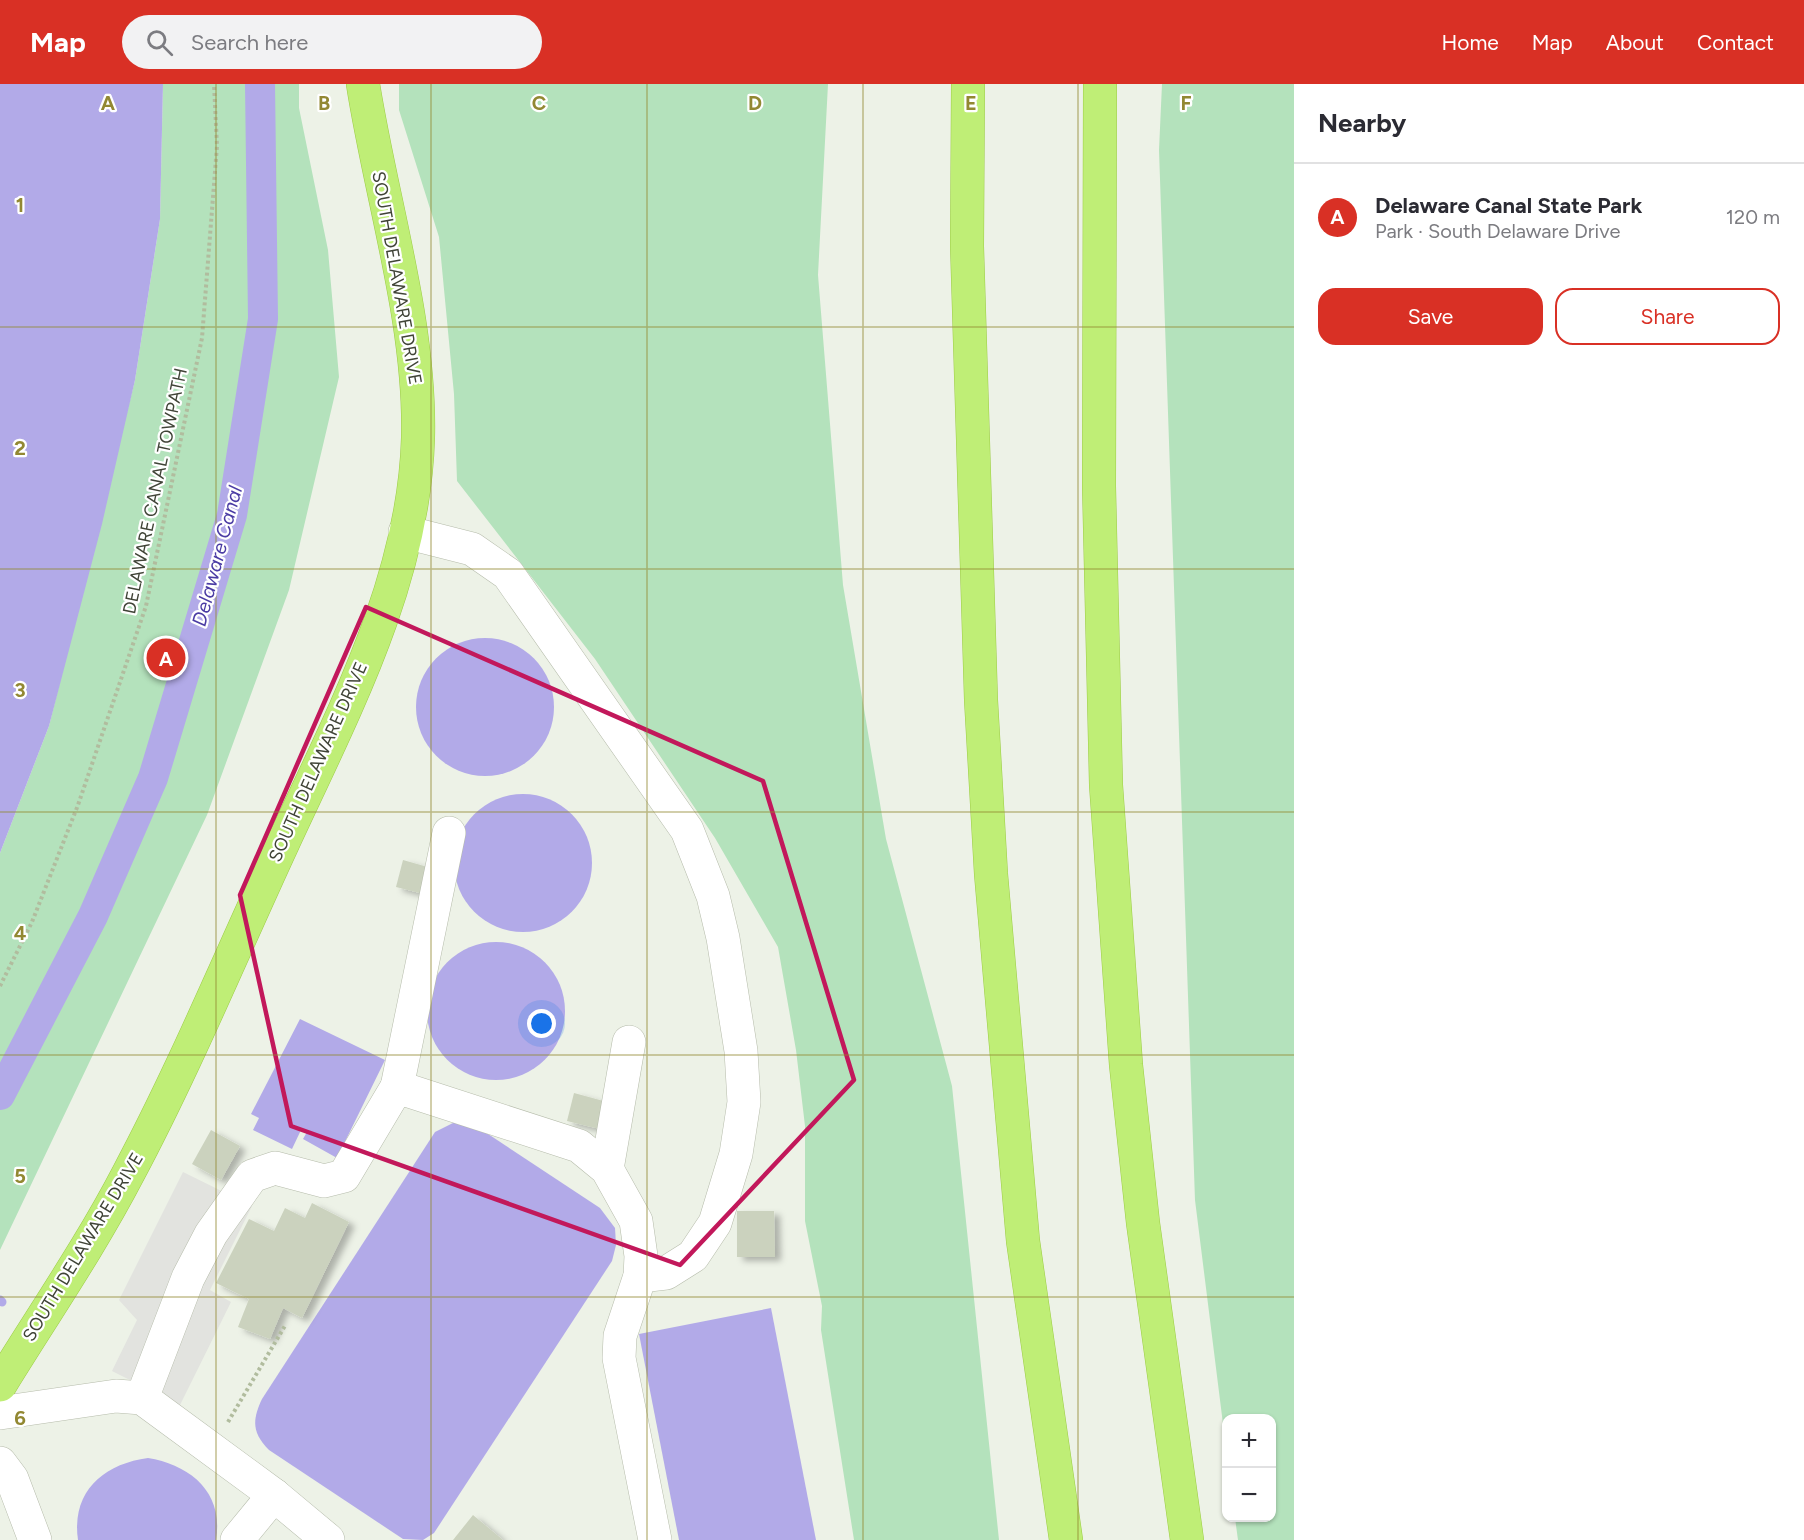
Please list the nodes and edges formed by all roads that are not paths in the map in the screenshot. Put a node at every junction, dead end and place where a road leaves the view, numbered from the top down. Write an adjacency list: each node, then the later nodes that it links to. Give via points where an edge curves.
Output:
1 (363, 84): 4 (highway, SOUTH DELAWARE DRIVE, via 414,365 418,437 415,484)
2 (968, 84): 10 (highway, via 967,246 990,862 1011,1131)
3 (1100, 84): 22 (highway, via 1098,486 1106,785 1126,1065 1146,1246)
4 (405, 532): 9 (lane, via 472,549 508,574 687,830 713,896 741,1051 744,1102 736,1154 716,1223 693,1256 666,1273); 11 (highway, SOUTH DELAWARE DRIVE, via 384,609 342,714 143,1145 71,1275)
5 (449, 833): 7 (lane)
6 (629, 1042): 8 (lane)
7 (397, 1087): 8 (lane, via 579,1146); 12 (lane, via 344,1176 324,1181 275,1168 252,1176 211,1234 188,1278)
8 (607, 1169): 9 (lane, via 636,1221)
9 (640, 1276): 19 (lane, via 621,1336 619,1358)
10 (1043, 1380): 20 (lane); 21 (highway)
11 (0, 1385)
12 (142, 1398): 13 (lane, via 116,1396); 15 (lane)
13 (0, 1413)
14 (0, 1463): 16 (lane, via 12,1479)
15 (274, 1495): 17 (lane); 18 (lane)
16 (35, 1540)
17 (237, 1540)
18 (328, 1540)
19 (655, 1540)
20 (1060, 1540)
21 (1066, 1540)
22 (1187, 1540)

